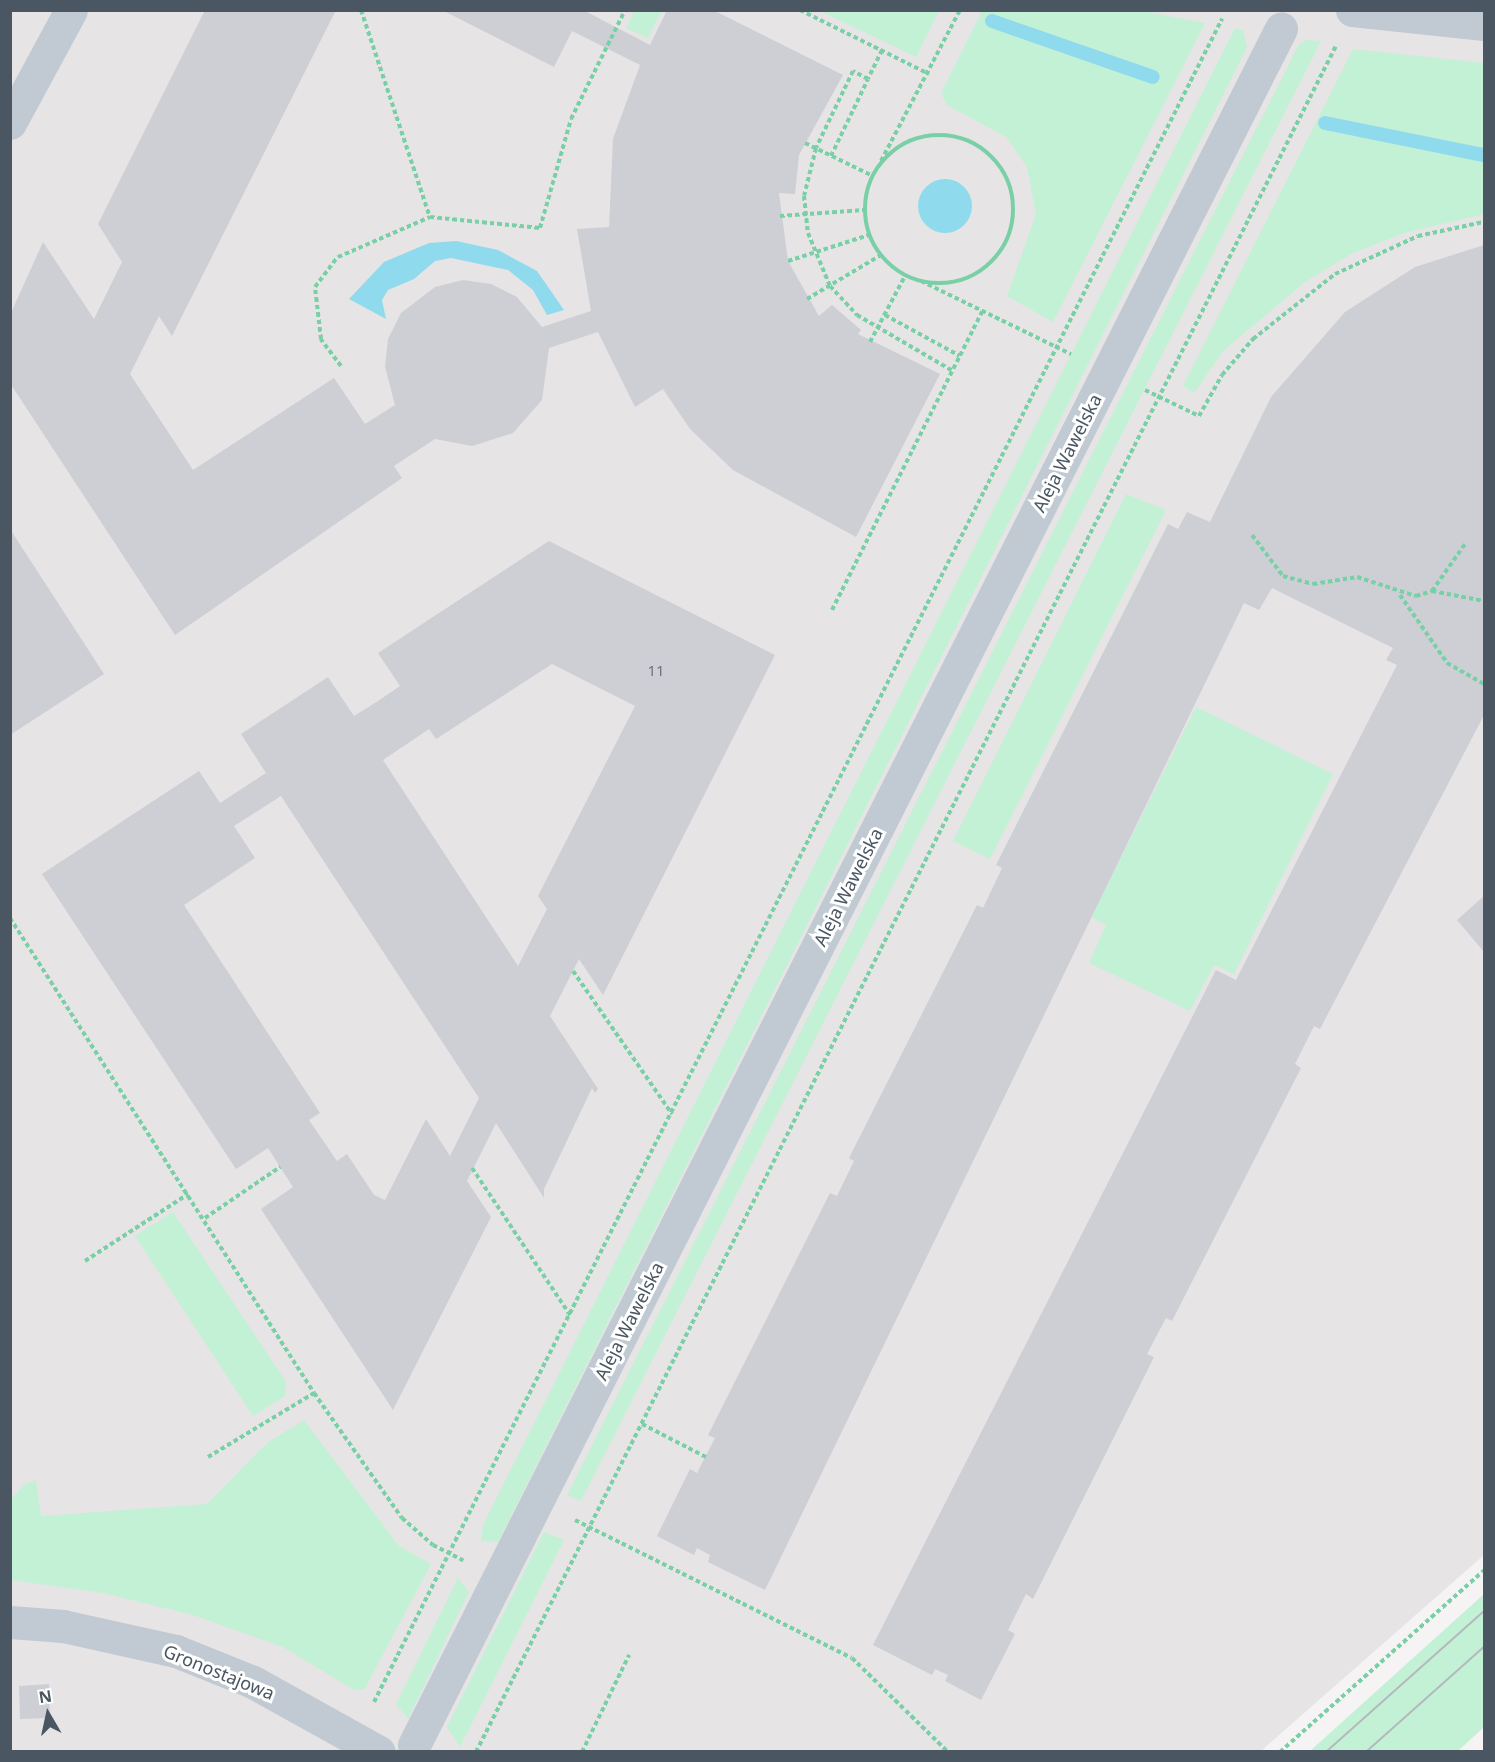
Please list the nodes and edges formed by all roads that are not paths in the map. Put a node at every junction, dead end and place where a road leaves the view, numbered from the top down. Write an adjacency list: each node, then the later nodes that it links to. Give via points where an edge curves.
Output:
1 (70, 10): 5 (street)
2 (1346, 24): 3 (street)
3 (1485, 24)
4 (1281, 29): 7 (street, Aleja Wawelska)
5 (10, 123)
6 (10, 1622): 8 (street, Gronostajowa, via 63,1626 176,1651 253,1682)
7 (414, 1745)
8 (379, 1752)

